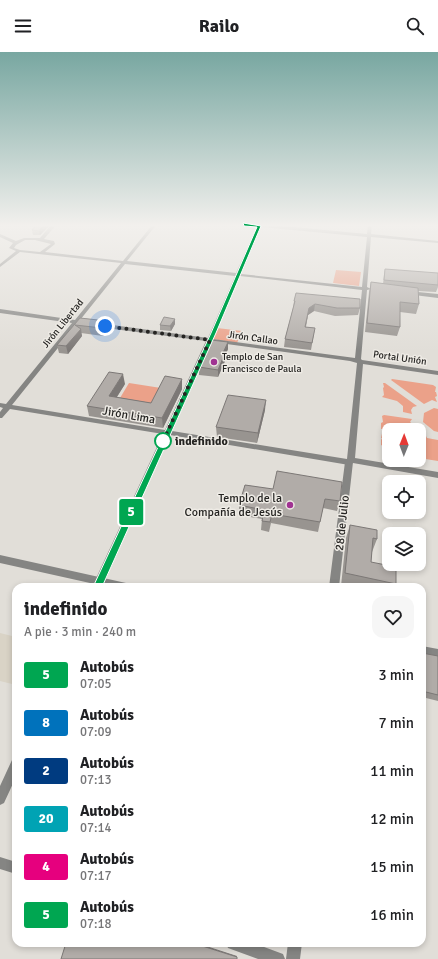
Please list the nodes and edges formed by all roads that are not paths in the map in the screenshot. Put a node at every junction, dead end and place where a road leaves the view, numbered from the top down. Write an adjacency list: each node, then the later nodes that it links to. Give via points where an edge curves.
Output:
1 (122, 266): 11 (street, Jirón Libertad)
2 (159, 266): 5 (street)
3 (241, 266): 5 (street)
4 (366, 266): 6 (street, 28 de Julio)
5 (238, 274): 6 (street); 12 (street)
6 (364, 288): 7 (street); 13 (street, 28 de Julio, via 358,358)
7 (371, 289)
8 (401, 292): 9 (street)
9 (438, 296)
10 (0, 311): 11 (street, Jirón Callao)
11 (75, 322): 12 (street, Jirón Callao); 16 (street, Jirón Libertad)
12 (210, 340): 13 (street, Jirón Callao); 18 (street)
13 (360, 362): 14 (street, Portal Unión); 19 (street, 28 de Julio)
14 (438, 373)
15 (0, 405): 16 (street, Jirón Lima)
16 (8, 406): 17 (street, Jirón Libertad); 18 (street, Jirón Lima)
17 (0, 416)
18 (167, 433): 19 (street, Jirón Lima); 23 (street)
19 (350, 461): 20 (street, Jirón Lima); 24 (street, 28 de Julio)
20 (438, 475)
21 (0, 559): 22 (street)
22 (95, 583)
23 (99, 583)
24 (335, 583)
25 (426, 651): 26 (street)
26 (438, 654)
27 (12, 773): 28 (street)
28 (0, 799)
29 (0, 863): 30 (street)
30 (12, 867)
31 (244, 947): 33 (street)
32 (294, 947): 34 (street)
33 (278, 959)
34 (293, 959)

